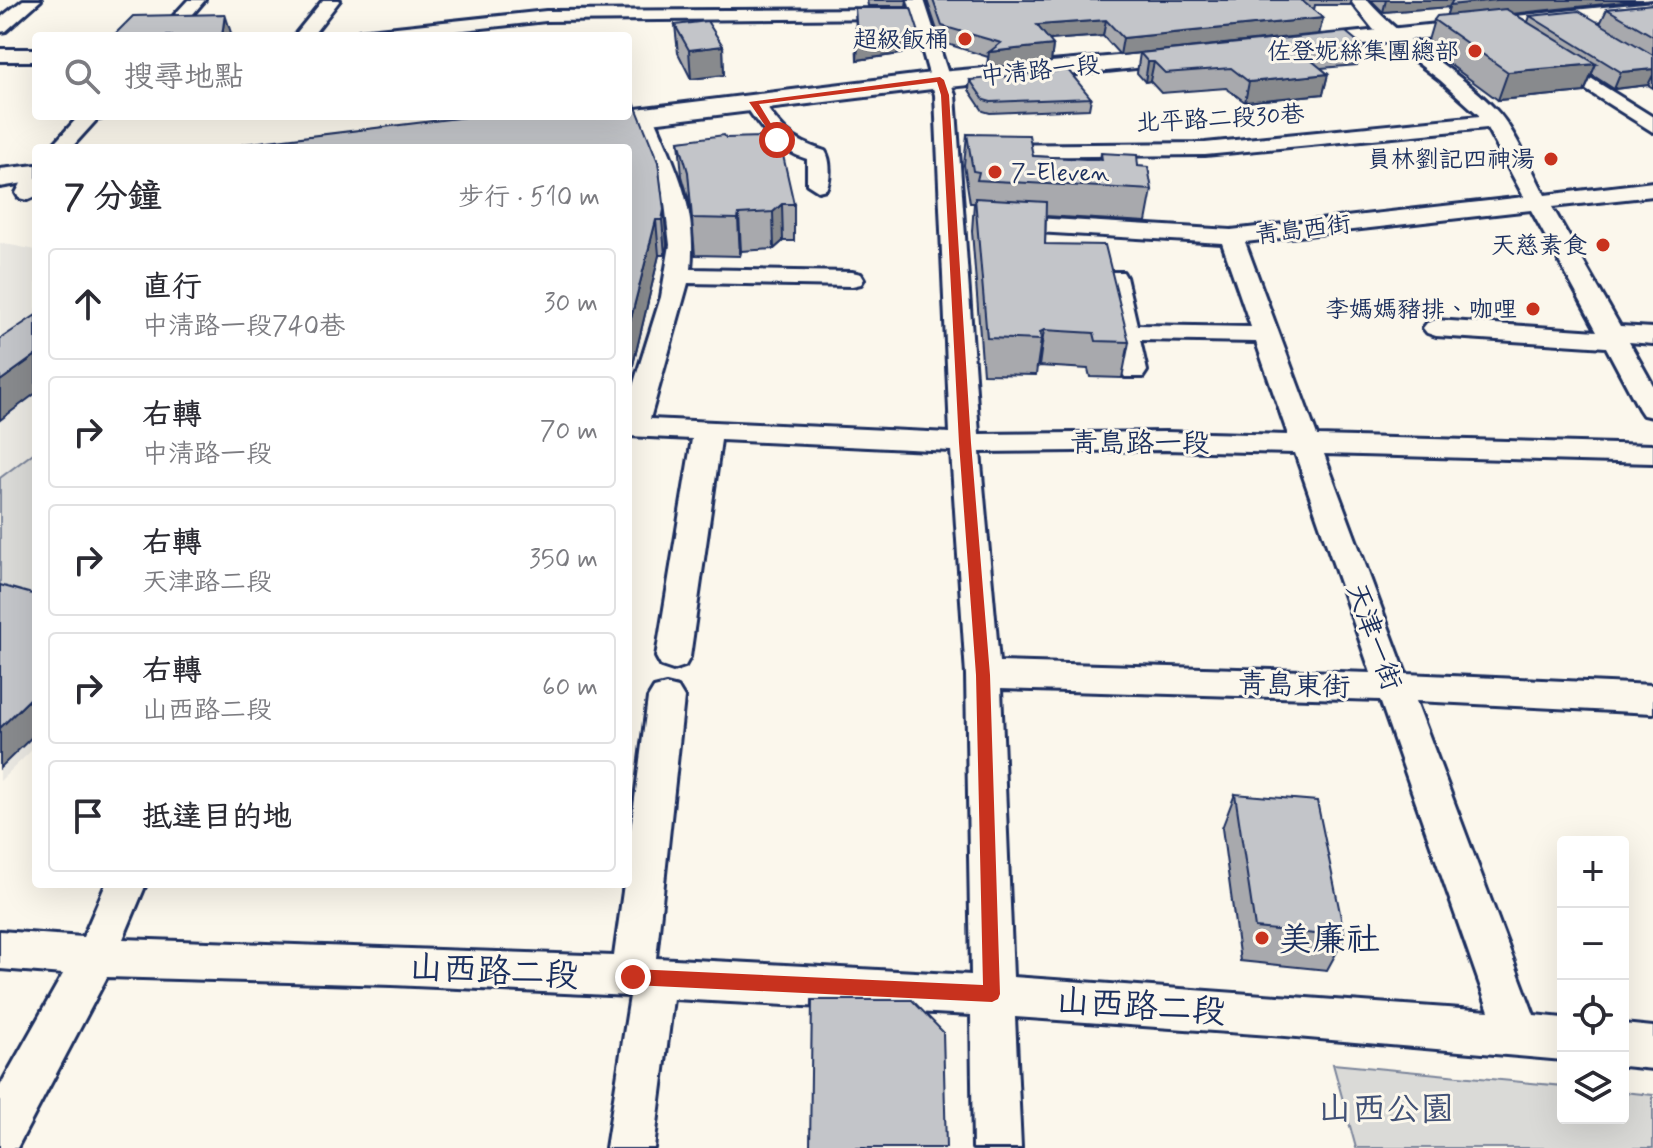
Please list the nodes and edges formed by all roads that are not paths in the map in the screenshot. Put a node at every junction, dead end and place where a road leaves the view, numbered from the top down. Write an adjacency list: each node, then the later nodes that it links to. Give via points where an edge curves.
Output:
1 (33, 0): 11 (street)
2 (197, 0): 14 (street)
3 (332, 0): 15 (street)
4 (1358, 0): 12 (street)
5 (1630, 0): 12 (main road)
6 (918, 7): 7 (street); 22 (street)
7 (549, 8): 16 (street); 17 (street)
8 (1653, 9): 9 (main road)
9 (1572, 16): 10 (main road); 13 (street)
10 (1495, 23): 12 (main road); 28 (street)
11 (0, 27)
12 (1387, 30): 18 (main road); 27 (street)
13 (1597, 31)
14 (168, 32)
15 (306, 32)
16 (386, 32)
17 (542, 32)
18 (1278, 40)
19 (1217, 46): 22 (main road, 中清路一段)
20 (0, 55): 21 (street)
21 (32, 55)
22 (939, 73): 23 (main road, 中清路一段); 24 (main road, 中清路一段); 31 (street)
23 (753, 102): 24 (main road, 中清路一段); 33 (street, via 777,140 818,155)
24 (636, 110): 39 (street, via 672,187 681,221)
25 (86, 120): 30 (street)
26 (590, 120): 29 (main road, 中清路一段)
27 (1495, 121): 31 (street, 北平路二段30巷, via 1205,149); 36 (street)
28 (1653, 126)
29 (557, 127)
30 (64, 144)
31 (962, 151): 37 (street)
32 (0, 178): 34 (main road)
33 (818, 184)
34 (27, 186)
35 (1653, 189): 36 (street, 青島西街)
36 (1541, 202): 38 (street, 青島西街); 45 (street)
37 (952, 220): 38 (street, 青島西街); 52 (street)
38 (1231, 237): 44 (street, 天津一街)
39 (678, 276): 41 (street); 49 (street)
40 (1114, 277): 43 (street)
41 (852, 279)
42 (1436, 328): 45 (street)
43 (1125, 332): 44 (street); 47 (street)
44 (1267, 335): 53 (street, 天津一街)
45 (1612, 336): 46 (street); 48 (street)
46 (1653, 336)
47 (1134, 371)
48 (1653, 409)
49 (632, 424)
50 (632, 427): 51 (street, 青島路一段)
51 (708, 429): 52 (street, 青島路一段); 55 (street)
52 (965, 443): 53 (street, 青島路一段); 56 (street)
53 (1307, 446): 54 (street, 青島路一段); 57 (street, 天津一街)
54 (1653, 454)
55 (673, 657)
56 (983, 675): 57 (street, 青島東街); 64 (street)
57 (1394, 687): 59 (street, 青島東街); 65 (street, 天津一街)
58 (666, 698): 63 (street)
59 (1653, 699)
60 (124, 888): 62 (street)
61 (0, 950): 62 (street, 山西路二段)
62 (94, 959): 63 (street, 山西路二段); 69 (street)
63 (643, 978): 64 (street, 山西路二段); 70 (street)
64 (992, 994): 65 (street, 山西路二段); 71 (street)
65 (1519, 1035): 66 (street, 山西路二段)
66 (1557, 1038)
67 (1629, 1046): 68 (street)
68 (1653, 1048)
69 (0, 1132)
70 (630, 1148)
71 (997, 1148)

